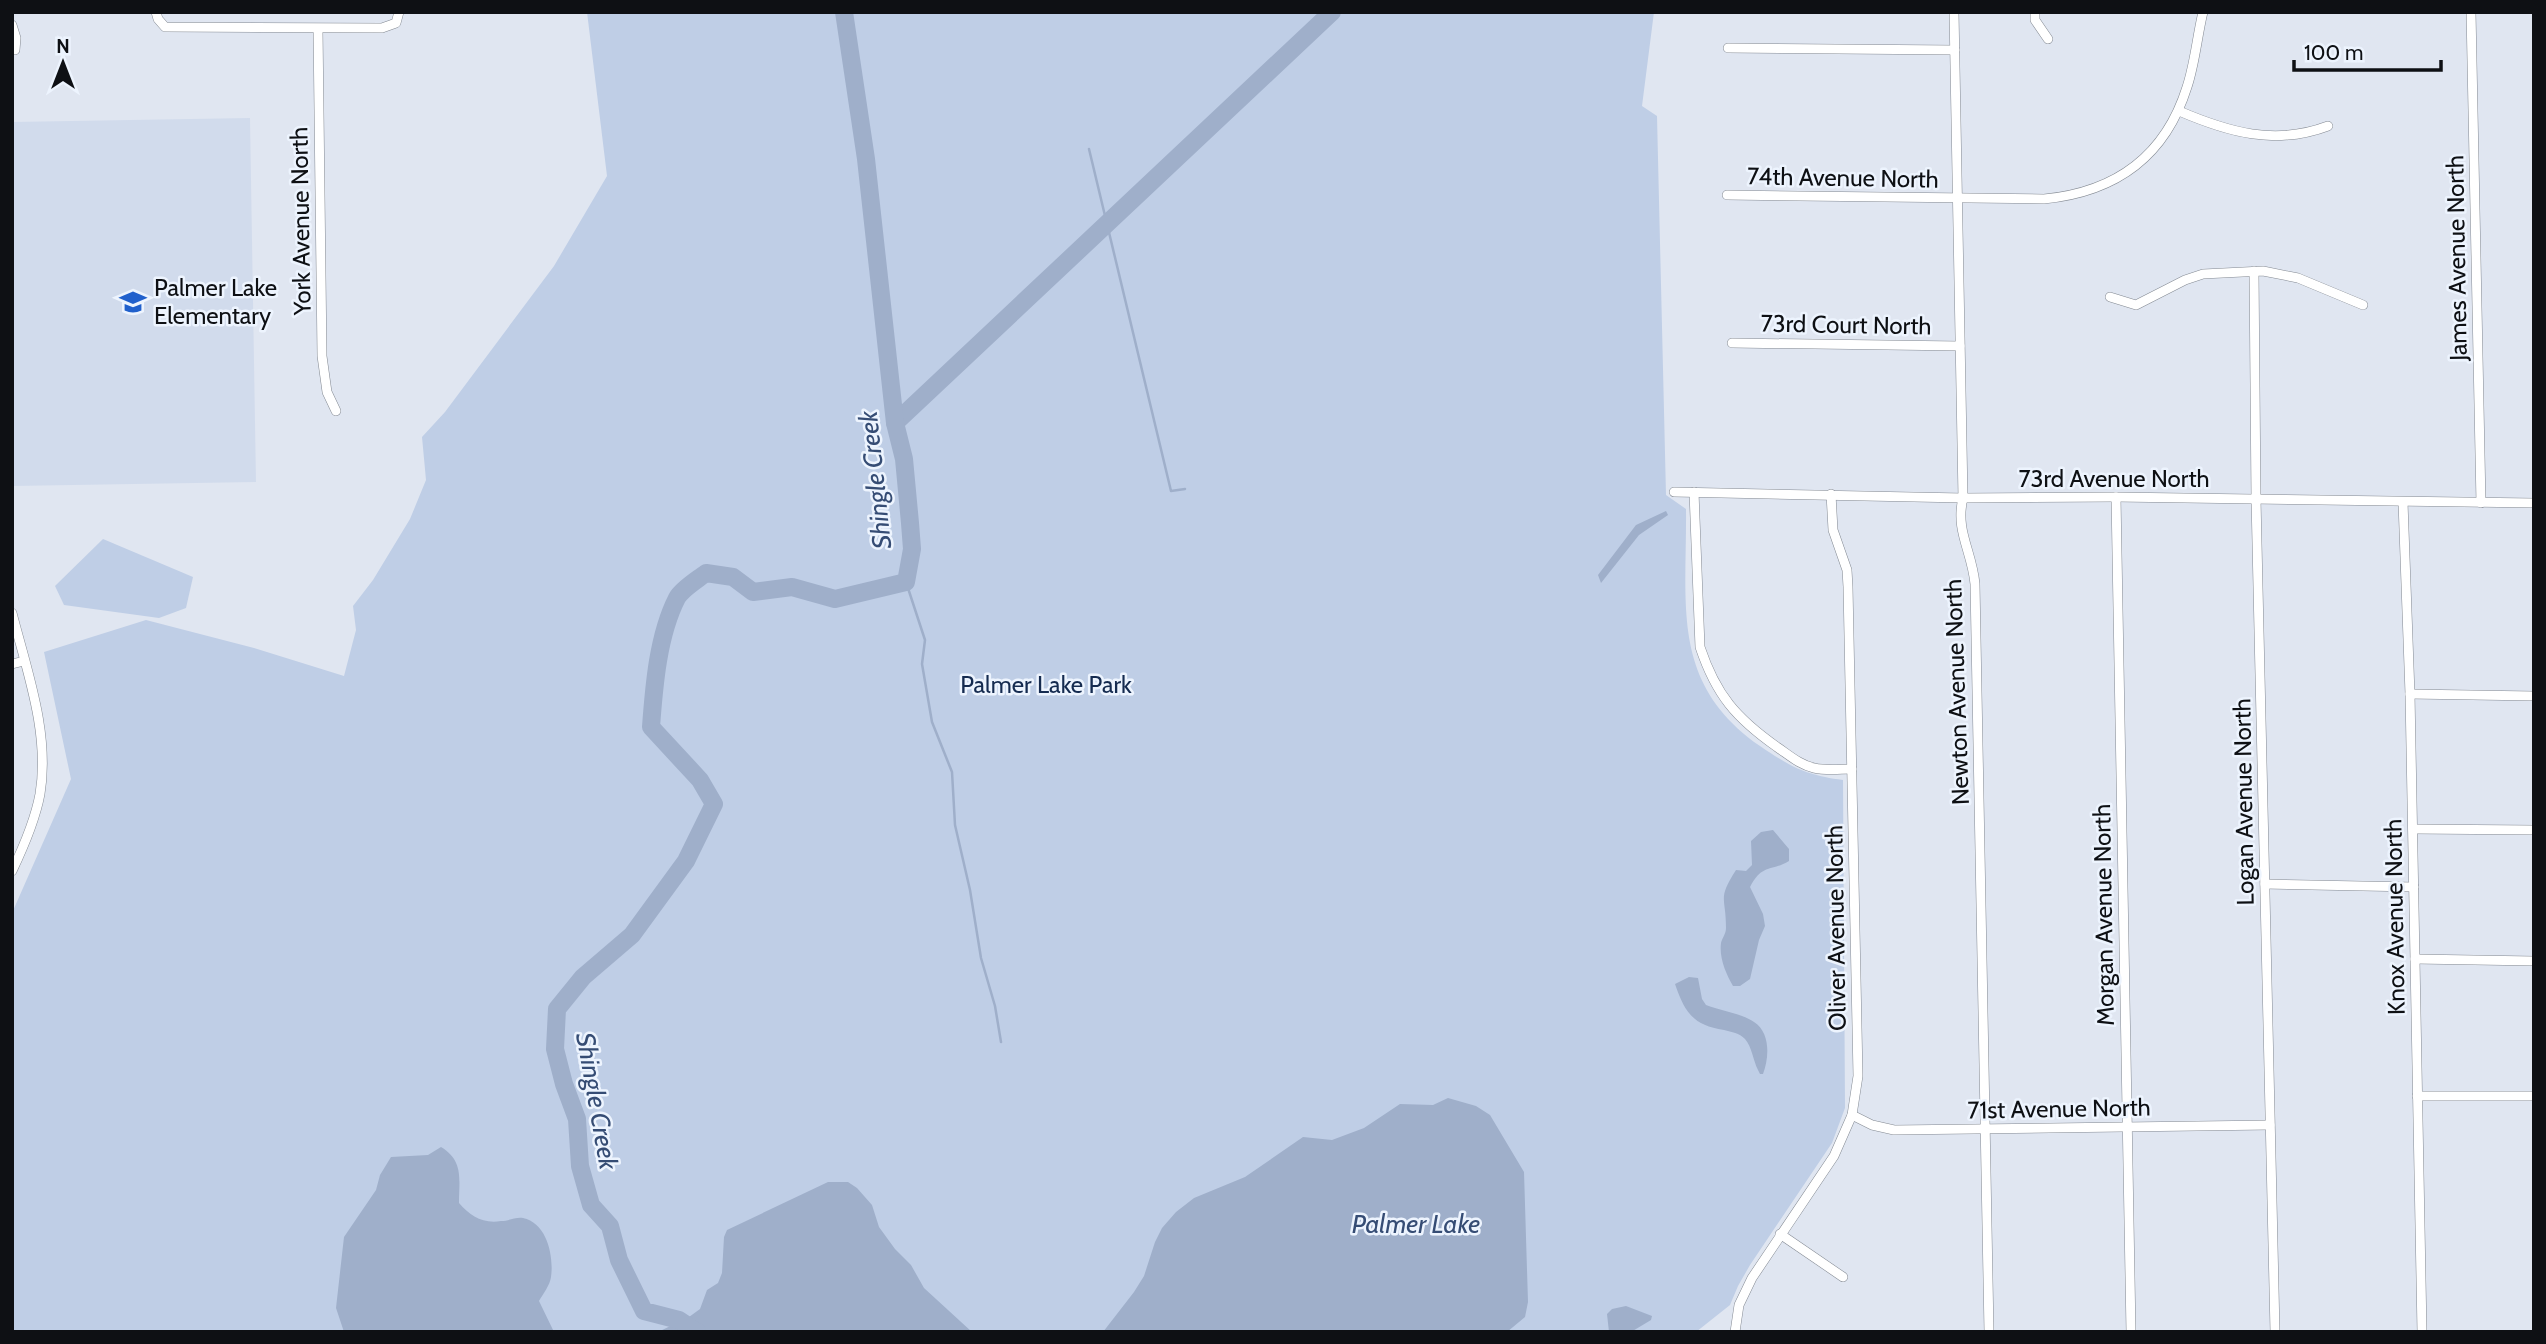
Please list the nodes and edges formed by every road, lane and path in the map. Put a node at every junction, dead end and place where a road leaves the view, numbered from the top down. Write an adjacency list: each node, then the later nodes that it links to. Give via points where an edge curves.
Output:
1 (156, 12): 8 (street, via 164,27)
2 (399, 12): 8 (street, via 396,23 382,28)
3 (1954, 12): 12 (street, Newton Avenue North)
4 (2035, 12): 9 (street)
5 (2203, 12): 13 (street, 74th Avenue North)
6 (2471, 12): 30 (street, James Avenue North)
7 (12, 25): 11 (street)
8 (317, 29): 22 (street, York Avenue North, via 322,356 327,392)
9 (2048, 39)
10 (1728, 48): 12 (street)
11 (15, 50)
12 (1955, 50): 16 (street, Newton Avenue North)
13 (2179, 111): 14 (street, via 2244,134 2304,135); 16 (street, 74th Avenue North, via 2154,149 2136,166 2092,190 2044,199)
14 (2328, 126)
15 (1727, 195): 16 (street, 74th Avenue North)
16 (1958, 199): 21 (street, Newton Avenue North)
17 (2254, 271): 18 (street, via 2203,274 2136,305); 19 (street, via 2298,278); 28 (street, Logan Avenue North)
18 (2110, 297)
19 (2363, 305)
20 (1732, 344): 21 (street, 73rd Court North)
21 (1960, 346): 27 (street, Newton Avenue North)
22 (336, 411)
23 (1674, 492): 24 (street, 73rd Avenue North)
24 (1695, 492): 25 (street, 73rd Avenue North); 37 (street, via 1700,648 1720,693 1753,730 1802,764)
25 (1831, 494): 27 (street, 73rd Avenue North); 37 (street, Oliver Avenue North, via 1833,530 1847,570)
26 (2116, 497): 27 (street, 73rd Avenue North); 28 (street, 73rd Avenue North); 50 (street, Morgan Avenue North)
27 (1963, 498): 51 (street, Newton Avenue North, via 1960,527 1975,584)
28 (2256, 499): 29 (street, 73rd Avenue North); 42 (street, Logan Avenue North)
29 (2403, 502): 30 (street, 73rd Avenue North); 35 (street, Knox Avenue North)
30 (2481, 503): 31 (street, 73rd Avenue North)
31 (2534, 503)
32 (12, 613): 33 (street)
33 (24, 661): 34 (street); 40 (street, via 41,737 42,766 33,822)
34 (12, 664)
35 (2410, 694): 36 (street); 38 (street, Knox Avenue North)
36 (2534, 696)
37 (1852, 769): 48 (street, Oliver Avenue North, via 1858,1076)
38 (2413, 830): 39 (street); 43 (street, Knox Avenue North)
39 (2534, 830)
40 (15, 857): 41 (street)
41 (12, 871)
42 (2265, 884): 43 (street); 49 (street, Logan Avenue North)
43 (2414, 887): 44 (street, Knox Avenue North)
44 (2415, 959): 45 (street); 46 (street, Knox Avenue North)
45 (2534, 961)
46 (2417, 1096): 47 (street); 58 (street, Knox Avenue North)
47 (2534, 1096)
48 (1852, 1115): 51 (street, 71st Avenue North, via 1894,1130); 52 (street, Oliver Avenue North, via 1834,1156)
49 (2270, 1125): 50 (street, 71st Avenue North); 57 (street, Logan Avenue North)
50 (2127, 1127): 51 (street, 71st Avenue North); 56 (street, Morgan Avenue North)
51 (1986, 1130): 55 (street, Newton Avenue North)
52 (1780, 1234): 53 (street); 54 (street, Oliver Avenue North, via 1745,1291)
53 (1843, 1277)
54 (1735, 1332)
55 (1989, 1332)
56 (2131, 1332)
57 (2275, 1332)
58 (2422, 1332)

